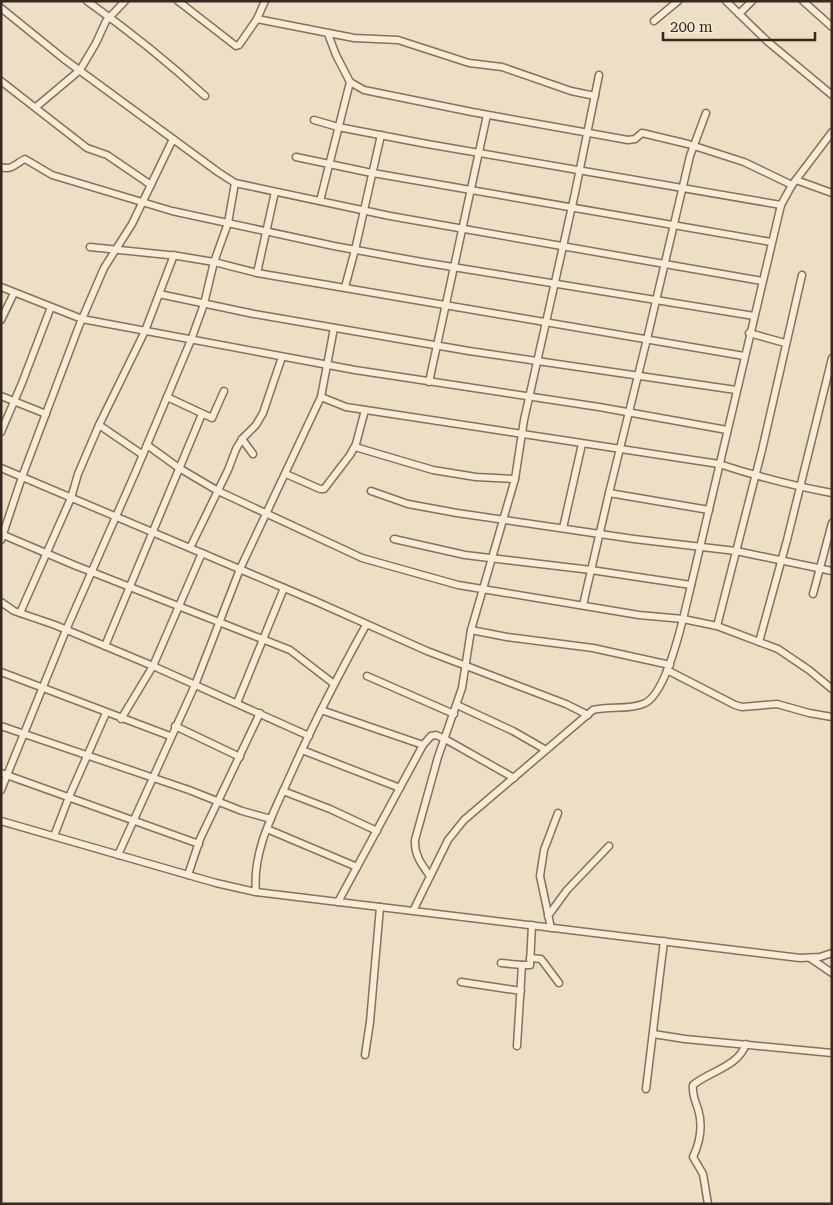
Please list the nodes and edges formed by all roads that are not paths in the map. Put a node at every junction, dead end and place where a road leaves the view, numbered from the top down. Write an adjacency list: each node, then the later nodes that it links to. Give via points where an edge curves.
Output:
1 (87, 1): 11 (street)
2 (125, 1): 11 (street)
3 (178, 1): 12 (street, via 236,46)
4 (266, 1): 12 (street)
5 (678, 1): 13 (street)
6 (726, 1): 10 (street)
7 (752, 1): 10 (street)
8 (803, 1): 14 (street)
9 (1, 8): 16 (street)
10 (739, 14): 20 (street)
11 (109, 17): 16 (street); 21 (street)
12 (257, 19): 15 (street)
13 (654, 21)
14 (832, 27)
15 (328, 34): 19 (street); 22 (street, via 398,40 469,63 502,67)
16 (80, 70): 23 (street); 31 (street)
17 (598, 75): 22 (street)
18 (1, 81): 23 (street)
19 (350, 82): 25 (street, via 380,93); 27 (street)
20 (832, 95)
21 (205, 96)
22 (594, 96): 29 (street)
23 (36, 107): 41 (street, via 87,148 107,155)
24 (706, 113): 32 (street)
25 (487, 115): 29 (street); 33 (street)
26 (314, 120): 27 (street)
27 (338, 127): 30 (street); 35 (street)
28 (832, 132): 39 (street)
29 (588, 133): 32 (street, via 628,140 642,133); 37 (street)
30 (381, 135): 33 (street); 38 (street)
31 (173, 139): 40 (street); 41 (street)
32 (693, 146): 39 (street); 42 (street)
33 (478, 152): 37 (street); 43 (street)
34 (296, 157): 35 (street)
35 (328, 165): 38 (street); 46 (street)
36 (1, 167): 47 (street, via 13,168 25,159 52,175)
37 (580, 170): 42 (street); 49 (street)
38 (372, 173): 43 (street); 50 (street)
39 (794, 182): 45 (street); 48 (street)
40 (235, 183): 44 (street); 51 (street)
41 (151, 185): 47 (street)
42 (683, 188): 48 (street); 52 (street)
43 (471, 191): 49 (street); 53 (street)
44 (276, 192): 46 (street); 54 (street)
45 (832, 193)
46 (320, 201): 50 (street)
47 (142, 203): 51 (street); 58 (street)
48 (780, 205): 55 (street)
49 (572, 207): 52 (street); 57 (street)
50 (364, 210): 53 (street); 59 (street)
51 (228, 223): 54 (street); 61 (street)
52 (675, 225): 55 (street); 62 (street)
53 (463, 228): 57 (street); 63 (street)
54 (267, 231): 59 (street); 64 (street)
55 (771, 242): 66 (street)
56 (90, 247): 58 (street)
57 (562, 247): 62 (street); 67 (street)
58 (115, 250): 60 (street); 77 (street)
59 (355, 250): 63 (street); 69 (street)
60 (174, 255): 61 (street); 71 (street)
61 (214, 262): 64 (street); 73 (street)
62 (665, 263): 66 (street); 72 (street)
63 (455, 267): 67 (street); 74 (street)
64 (257, 273): 69 (street)
65 (802, 275): 85 (street)
66 (762, 281): 76 (street)
67 (554, 283): 72 (street); 79 (street)
68 (1, 287): 70 (street)
69 (345, 287): 74 (street)
70 (14, 293): 75 (street); 78 (street)
71 (159, 294): 73 (street); 81 (street)
72 (657, 300): 76 (street); 83 (street)
73 (204, 304): 80 (street); 84 (street)
74 (446, 304): 79 (street); 86 (street)
75 (51, 307): 77 (street); 100 (street)
76 (754, 316): 82 (street)
77 (82, 319): 81 (street); 103 (street)
78 (1, 320)
79 (546, 321): 83 (street); 90 (street)
80 (334, 328): 86 (street); 91 (street)
81 (145, 331): 84 (street); 105 (street)
82 (750, 333): 85 (street); 87 (street)
83 (647, 339): 87 (street); 92 (street)
84 (191, 340): 88 (street); 99 (street)
85 (785, 343): 120 (street)
86 (438, 346): 90 (street); 93 (street)
87 (744, 356): 94 (street)
88 (282, 357): 91 (street); 109 (street, via 263,413)
89 (832, 358): 123 (street)
90 (537, 362): 92 (street); 98 (street)
91 (327, 365): 93 (street); 97 (street)
92 (637, 376): 94 (street); 102 (street)
93 (429, 382): 98 (street)
94 (736, 390): 106 (street)
95 (224, 391): 104 (street, via 212,418)
96 (1, 396): 100 (street)
97 (321, 397): 101 (street, via 346,407); 119 (street)
98 (529, 397): 102 (street); 108 (street)
99 (167, 398): 104 (street); 111 (street)
100 (14, 402): 103 (street); 107 (street)
101 (365, 410): 108 (street); 112 (street)
102 (628, 413): 106 (street); 113 (street)
103 (46, 414): 121 (street)
104 (202, 414): 118 (street)
105 (99, 425): 115 (street); 128 (street)
106 (727, 430): 116 (street)
107 (1, 432)
108 (522, 433): 110 (street); 122 (street)
109 (242, 439): 114 (street); 124 (street)
110 (582, 444): 113 (street); 134 (street)
111 (147, 445): 115 (street); 118 (street)
112 (354, 447): 119 (street, via 324,489); 122 (street, via 433,470)
113 (620, 449): 116 (street); 126 (street)
114 (253, 454)
115 (143, 455): 131 (street)
116 (719, 464): 120 (street); 129 (street)
117 (1, 468): 121 (street)
118 (180, 468): 124 (street); 135 (street)
119 (286, 474): 130 (street)
120 (755, 475): 123 (street); 141 (street)
121 (22, 477): 128 (street); 137 (street)
122 (515, 479): 132 (street)
123 (800, 487): 127 (street); 145 (street)
124 (218, 491): 130 (street); 140 (street)
125 (371, 491): 132 (street, via 408,504)
126 (608, 493): 129 (street); 136 (street)
127 (832, 493)
128 (71, 498): 131 (street); 143 (street)
129 (709, 510): 139 (street)
130 (267, 513): 146 (street); 154 (street, via 362,558 435,580)
131 (116, 518): 135 (street); 150 (street)
132 (504, 519): 134 (street); 144 (street)
133 (832, 523): 147 (street)
134 (563, 528): 136 (street)
135 (153, 533): 140 (street); 152 (street)
136 (599, 534): 139 (street); 148 (street)
137 (2, 537): 143 (street)
138 (394, 539): 144 (street, via 465,555)
139 (700, 547): 141 (street); 151 (street)
140 (190, 548): 142 (street)
141 (736, 551): 145 (street); 163 (street)
142 (202, 553): 146 (street); 158 (street)
143 (47, 554): 150 (street); 159 (street)
144 (492, 557): 148 (street); 154 (street)
145 (781, 561): 147 (street); 167 (street)
146 (240, 569): 153 (street); 161 (street)
147 (820, 569): 149 (street); 155 (street)
148 (591, 570): 151 (street); 157 (street)
149 (832, 571)
150 (92, 572): 152 (street); 164 (street)
151 (691, 586): 160 (street)
152 (129, 587): 158 (street); 168 (street)
153 (284, 588): 162 (street); 166 (street)
154 (484, 588): 157 (street); 165 (street)
155 (813, 594)
156 (1, 602): 159 (street)
157 (583, 605): 160 (street)
158 (179, 606): 161 (street); 169 (street)
159 (20, 613): 164 (street)
160 (683, 619): 163 (street); 171 (street)
161 (220, 622): 166 (street); 175 (street)
162 (366, 624): 170 (street); 174 (street)
163 (717, 626): 167 (street)
164 (66, 630): 168 (street); 176 (street)
165 (471, 630): 170 (street); 171 (street, via 593,648)
166 (264, 640): 174 (street, via 290,650); 178 (street)
167 (759, 642): 177 (street, via 778,650)
168 (105, 646): 169 (street)
169 (153, 666): 175 (street); 186 (street)
170 (465, 666): 179 (street); 184 (street)
171 (669, 668): 184 (street, via 646,703 602,708); 185 (street, via 735,705 777,704)
172 (1, 672): 176 (street)
173 (367, 676): 183 (street)
174 (334, 684): 180 (street)
175 (195, 685): 178 (street); 188 (street)
176 (42, 689): 181 (street); 189 (street)
177 (832, 689)
178 (237, 703): 182 (street)
179 (457, 705): 183 (street); 195 (street)
180 (321, 710): 191 (street); 193 (street)
181 (106, 713): 186 (street); 196 (street)
182 (260, 714): 191 (street); 197 (street)
183 (454, 714): 192 (street)
184 (588, 715): 195 (street)
185 (832, 717)
186 (121, 719): 190 (street)
187 (1, 726): 189 (street)
188 (175, 726): 190 (street); 197 (street)
189 (24, 734): 196 (street); 198 (street)
190 (170, 736): 200 (street)
191 (308, 736): 194 (street)
192 (445, 739): 193 (street, via 431,736); 199 (street); 218 (street, via 415,840 415,850)
193 (423, 745): 201 (street)
194 (302, 750): 201 (street); 203 (street)
195 (546, 750): 199 (street)
196 (88, 755): 200 (street); 204 (street)
197 (240, 757): 205 (street)
198 (4, 774): 202 (street); 204 (street)
199 (514, 778): 218 (street, via 454,831)
200 (151, 779): 205 (street); 208 (street)
201 (400, 788): 211 (street)
202 (1, 790)
203 (283, 791): 207 (street); 211 (street)
204 (69, 797): 208 (street); 212 (street)
205 (218, 802): 207 (street); 213 (street)
206 (558, 813): 223 (street, via 544,850 540,876)
207 (271, 819): 210 (street)
208 (133, 820): 213 (street); 215 (street)
209 (1, 821): 212 (street)
210 (267, 829): 216 (street); 219 (street, via 255,868)
211 (377, 832): 216 (street)
212 (54, 836): 215 (street)
213 (199, 844): 217 (street)
214 (609, 846): 223 (street, via 567,890)
215 (118, 855): 217 (street)
216 (357, 867): 220 (street)
217 (188, 875): 219 (street)
218 (430, 876): 222 (street)
219 (256, 892): 220 (street)
220 (338, 902): 221 (street)
221 (380, 907): 222 (street); 240 (street)
222 (413, 911): 224 (street)
223 (548, 916): 225 (street)
224 (532, 925): 225 (street); 228 (street)
225 (551, 928): 226 (street)
226 (664, 941): 229 (street); 236 (street)
227 (832, 952): 229 (street)
228 (530, 958): 231 (street, via 530,965); 234 (street, via 541,959)
229 (810, 958): 232 (street)
230 (501, 963): 231 (street)
231 (522, 965): 235 (street)
232 (832, 973)
233 (461, 982): 235 (street)
234 (559, 983)
235 (521, 991): 238 (street)
236 (653, 1034): 237 (street); 241 (street)
237 (746, 1044): 239 (street); 242 (street, via 734,1060 694,1085 693,1098 701,1122 700,1144 693,1157 703,1174)
238 (517, 1046)
239 (832, 1053)
240 (365, 1054)
241 (646, 1089)
242 (708, 1204)

